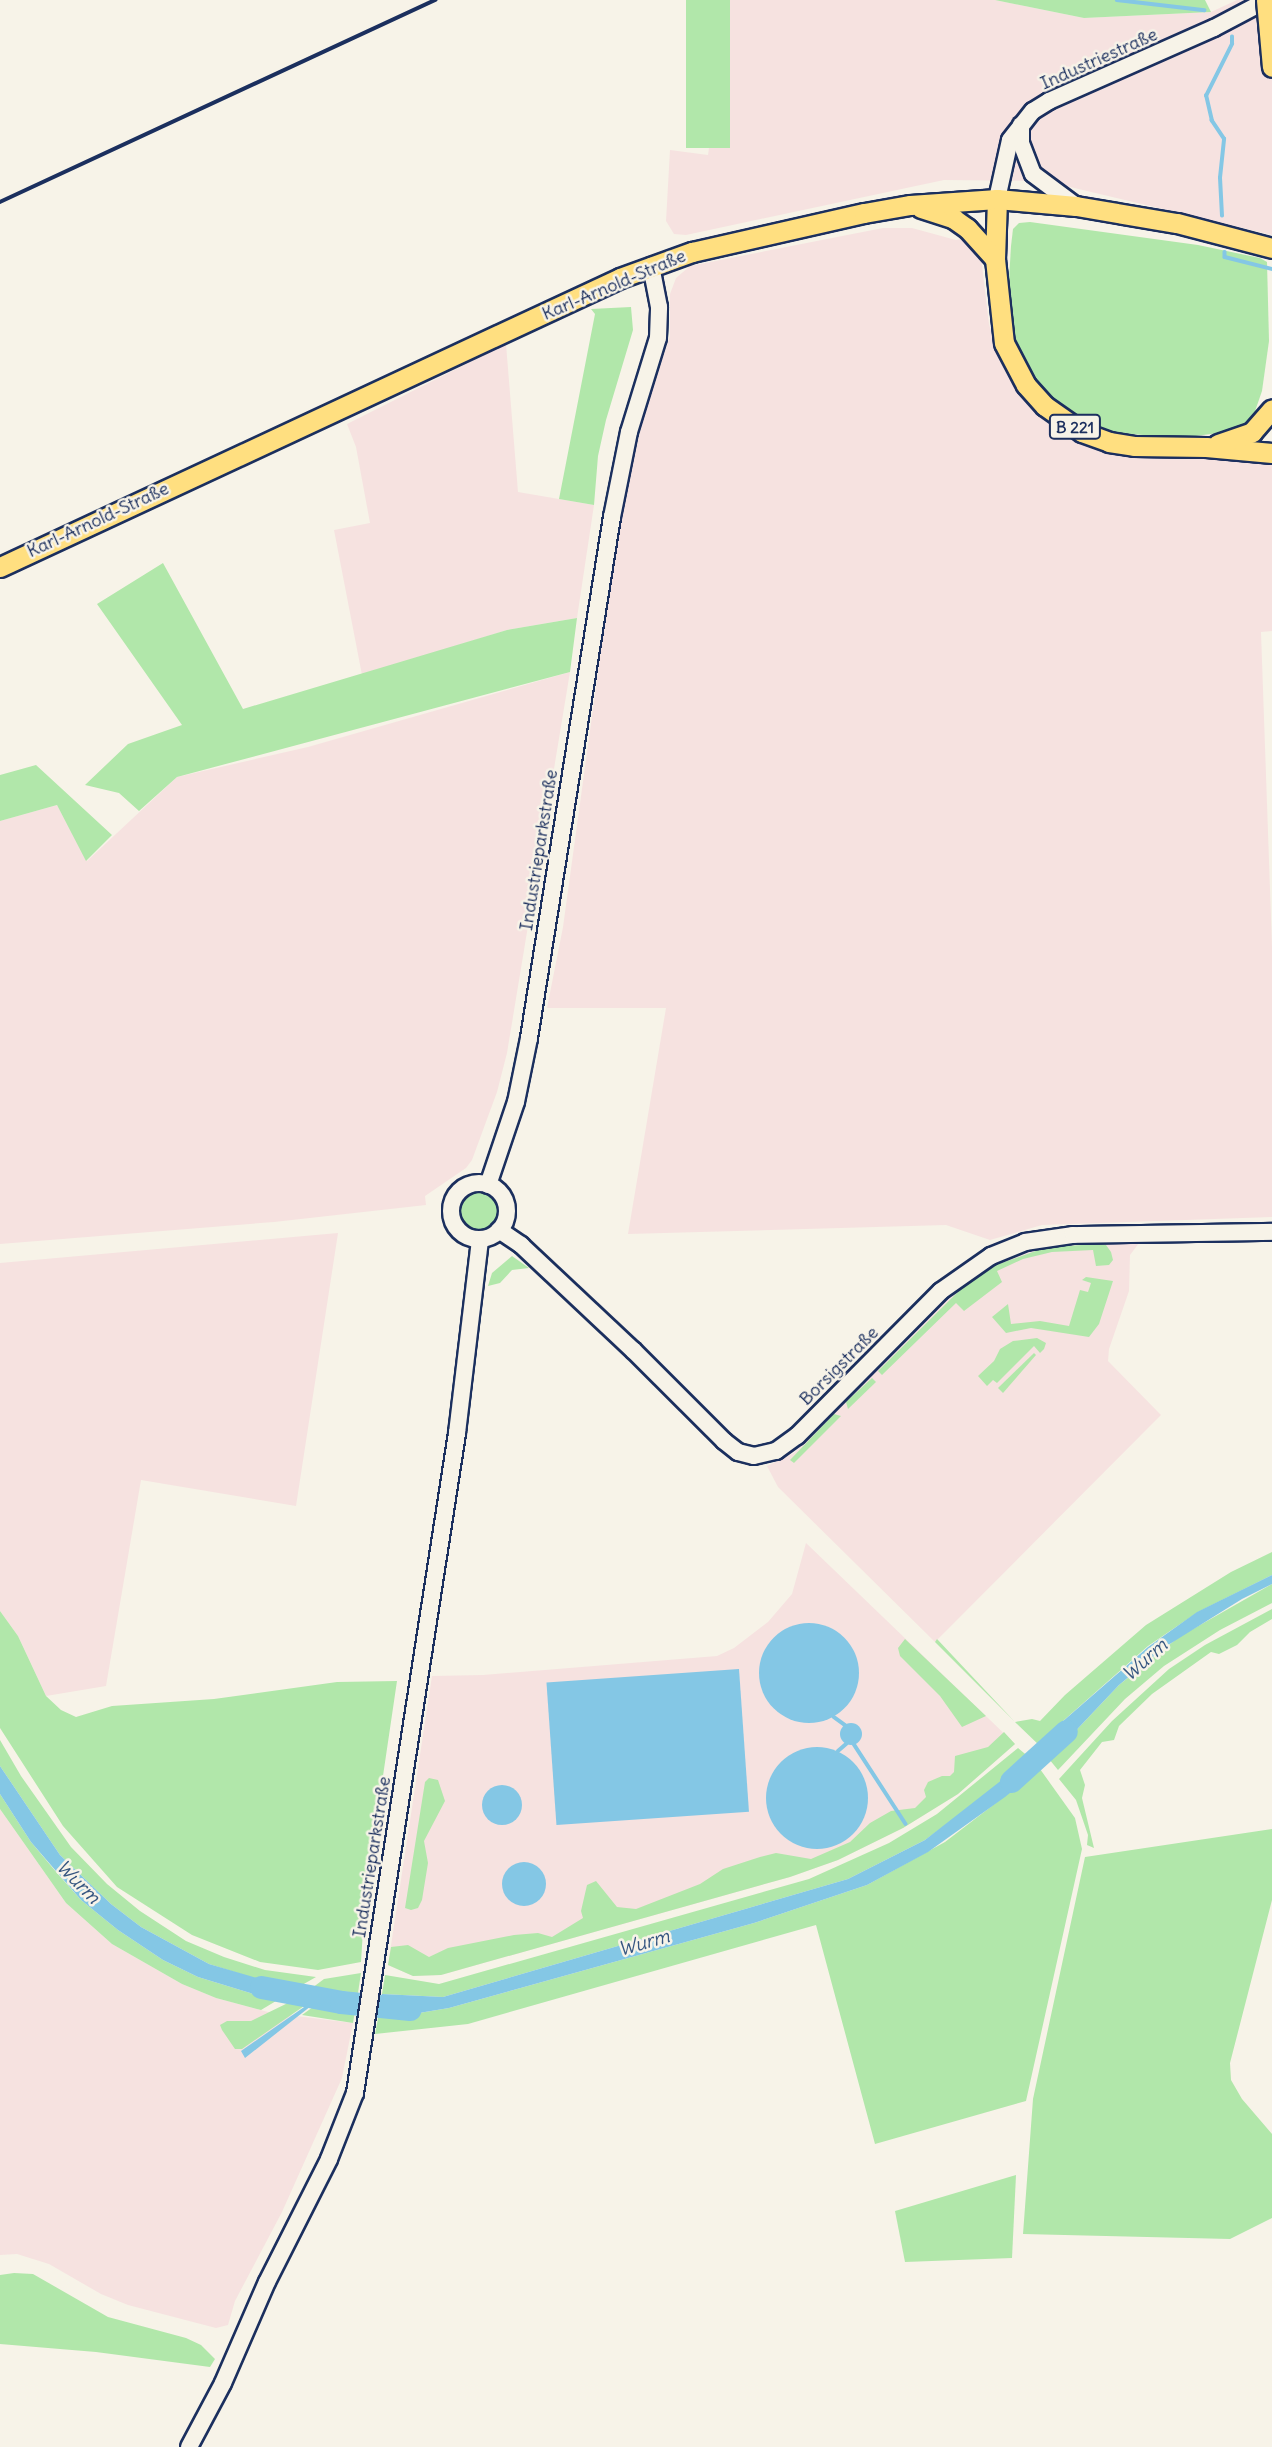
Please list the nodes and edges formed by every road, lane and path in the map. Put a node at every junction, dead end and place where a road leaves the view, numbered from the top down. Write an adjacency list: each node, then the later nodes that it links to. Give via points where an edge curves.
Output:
1 (1267, 0): 2 (main road, bridge); 3 (street, Industriestraße, via 1214,29 1049,101)
2 (1272, 68)
3 (1021, 125): 4 (street, Industriestraße, via 1005,153); 6 (street, via 1021,143 1033,174)
4 (996, 199): 5 (main road, Karl-Arnold-Straße); 6 (main road, Karl-Arnold-Straße); 8 (main road, B 221)
5 (910, 205): 8 (main road, via 954,219); 9 (main road, Karl-Arnold-Straße, via 798,225)
6 (1076, 206): 7 (main road, Karl-Arnold-Straße, via 1177,223)
7 (1272, 248)
8 (995, 259): 11 (main road, B 221, via 1004,343 1019,374 1045,407 1082,432 1110,442)
9 (651, 266): 13 (main road, Karl-Arnold-Straße); 14 (street, Industrieparkstraße, via 659,307 658,338 629,432 612,517 529,1038 516,1102)
10 (1272, 410): 11 (main road, B 221, via 1252,432)
11 (1206, 447): 12 (main road, B 221)
12 (1272, 453)
13 (0, 566)
14 (488, 1185): 15 (street, via 506,1204 507,1214); 17 (street, via 479,1183 461,1190 451,1206 458,1230)
15 (499, 1230): 16 (street, Borsigstraße, via 624,1340 724,1441 738,1452 754,1456 776,1451 797,1436 941,1291 991,1256 1025,1242 1073,1235); 17 (street)
16 (1272, 1232)
17 (480, 1239): 18 (street, Industrieparkstraße, via 457,1433 355,2093 223,2383)
18 (189, 2447)

